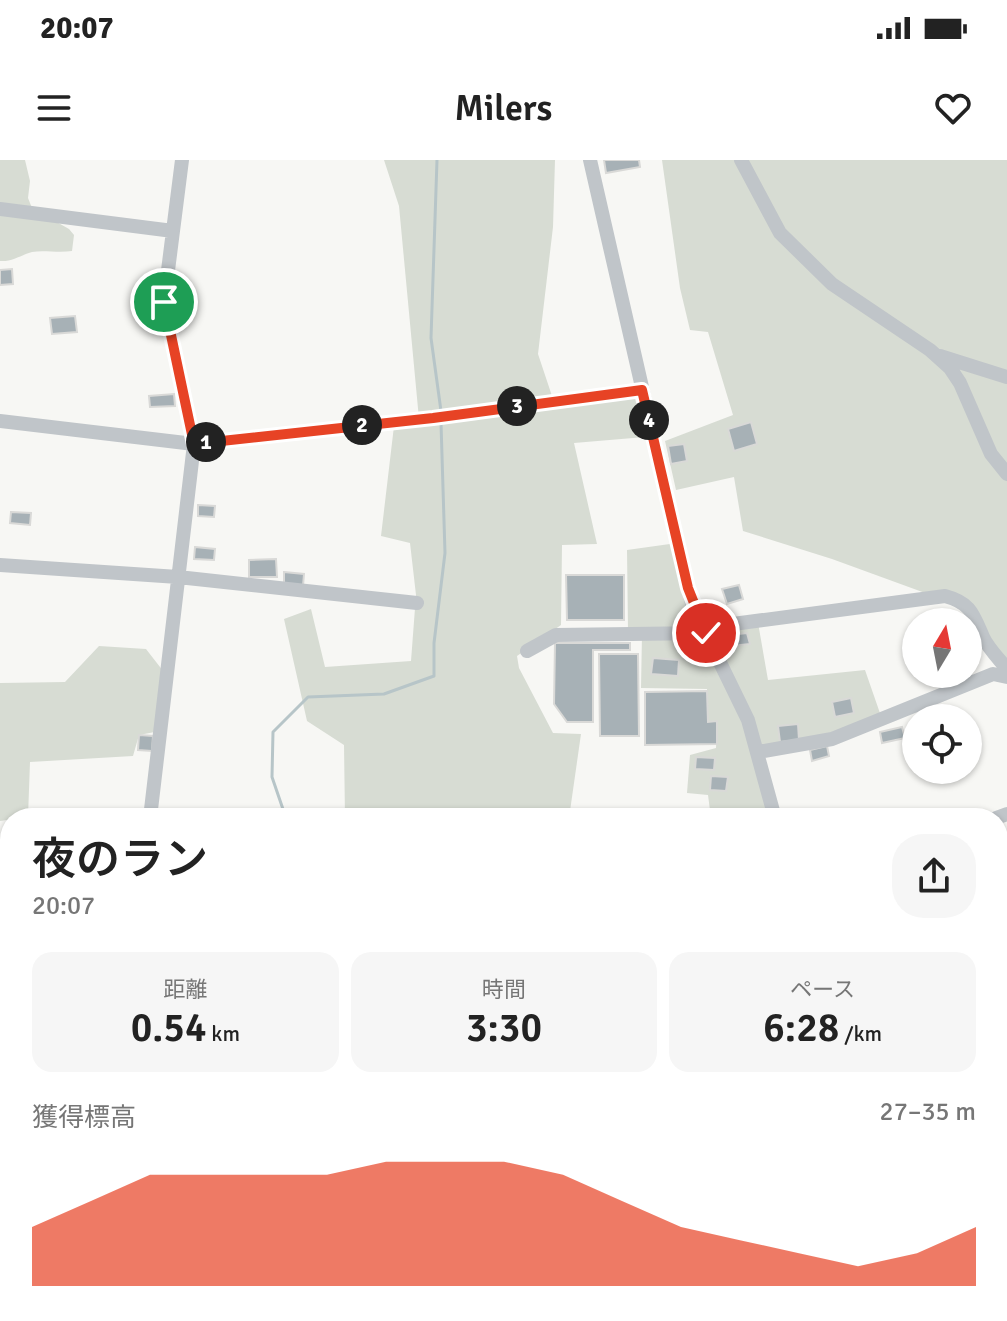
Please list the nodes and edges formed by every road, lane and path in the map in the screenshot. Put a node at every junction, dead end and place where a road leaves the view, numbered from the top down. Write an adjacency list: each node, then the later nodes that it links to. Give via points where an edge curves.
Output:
1 (182, 160): 5 (street)
2 (590, 160): 8 (street)
3 (741, 160): 6 (street, via 780,233 832,284)
4 (0, 209): 5 (street)
5 (173, 231): 10 (street, via 164,302)
6 (936, 354): 7 (street); 11 (street, via 960,383 987,445)
7 (1007, 377)
8 (642, 390): 10 (street); 15 (street, via 688,588)
9 (0, 421): 10 (street)
10 (194, 444): 13 (street)
11 (1007, 474)
12 (0, 565): 13 (street)
13 (178, 577): 14 (street); 20 (street)
14 (417, 603)
15 (705, 631): 16 (street, via 556,635); 17 (street, via 945,596 969,609); 19 (street, via 741,703)
16 (527, 651)
17 (1007, 669)
18 (1007, 677): 19 (street, via 993,674 832,739)
19 (758, 752): 21 (street)
20 (151, 808)
21 (772, 808)

